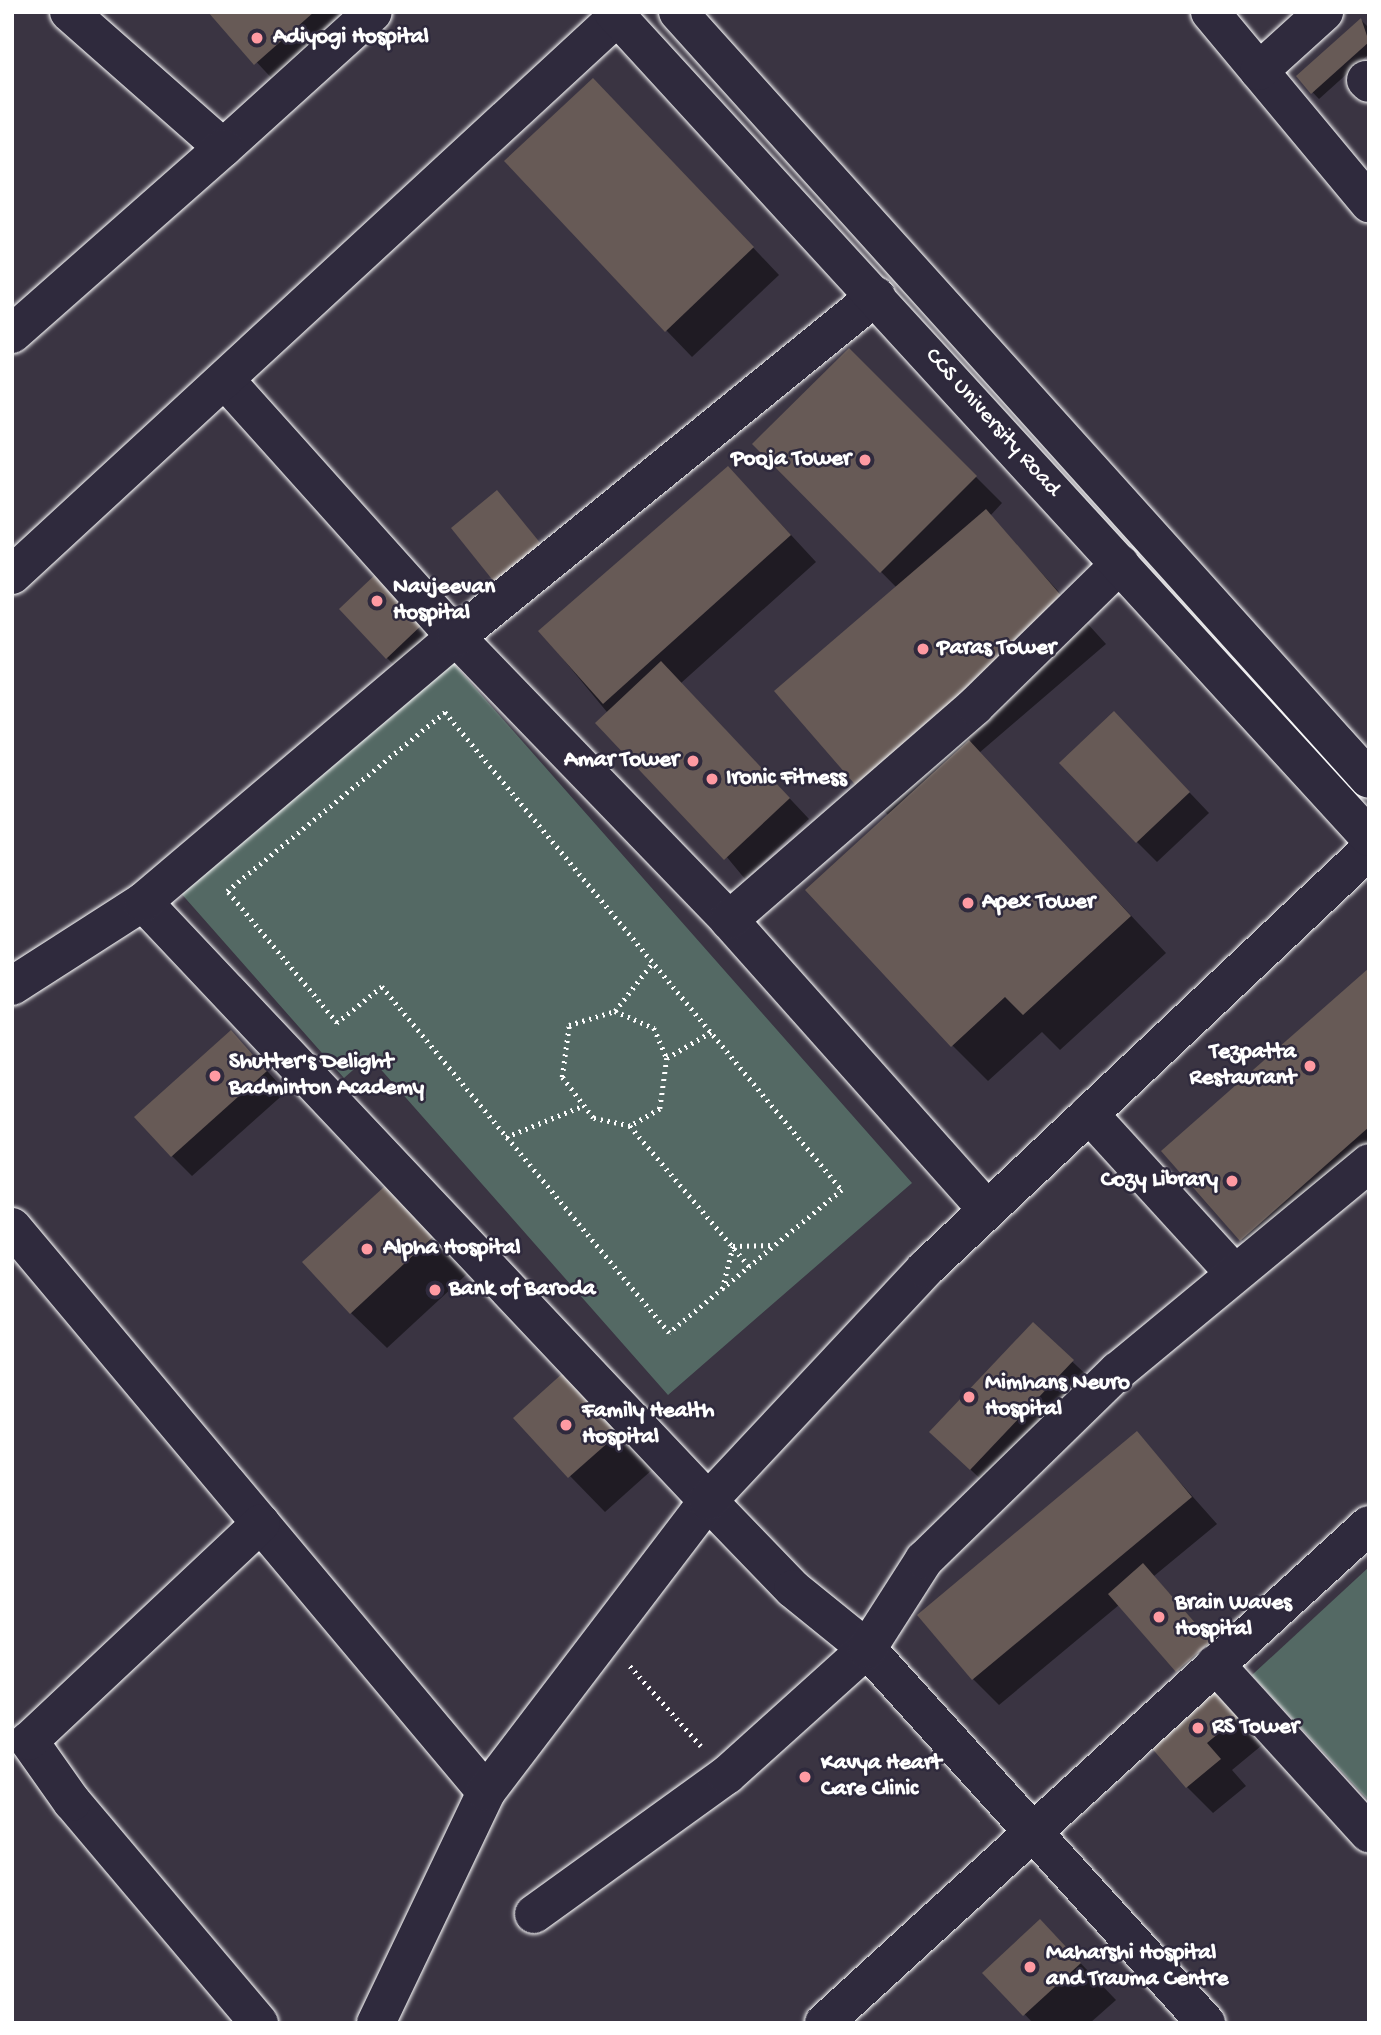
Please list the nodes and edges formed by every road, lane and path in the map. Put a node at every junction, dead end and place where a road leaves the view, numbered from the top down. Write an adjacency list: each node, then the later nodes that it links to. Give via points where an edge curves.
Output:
1 (69, 12): 8 (main road)
2 (373, 12): 8 (main road)
3 (678, 12): 16 (main road, CCS University Road)
4 (1210, 12): 7 (main road)
5 (1324, 12): 7 (main road)
6 (615, 15): 10 (main road, CCS University Road); 12 (main road)
7 (1259, 71): 9 (main road)
8 (223, 148): 11 (main road)
9 (1369, 203)
10 (876, 296): 13 (main road, CCS University Road); 15 (main road)
11 (12, 334)
12 (226, 381): 14 (main road); 15 (main road)
13 (1119, 564): 17 (main road, CCS University Road); 20 (main road, via 975,706)
14 (12, 575)
15 (456, 637): 19 (main road); 20 (main road)
16 (1369, 779)
17 (1369, 837)
18 (1369, 850): 27 (main road)
19 (143, 902): 22 (main road); 38 (main road)
20 (729, 920): 31 (main road)
21 (653, 962): 23 (path); 24 (path); 29 (path, via 445,712 227,891 337,1023 382,987)
22 (12, 986)
23 (615, 1012): 25 (path, via 654,1028); 26 (path, via 569,1025 562,1077)
24 (711, 1032): 25 (path); 33 (path, via 842,1190)
25 (667, 1058): 28 (path, via 660,1109)
26 (580, 1107): 28 (path, via 606,1125); 29 (path)
27 (1089, 1114): 31 (main road); 36 (main road)
28 (630, 1126): 34 (path)
29 (506, 1138): 37 (path, via 669,1333)
30 (1369, 1163): 36 (main road)
31 (987, 1210): 38 (main road)
32 (12, 1227): 39 (main road)
33 (776, 1245): 34 (path); 35 (path)
34 (733, 1247): 35 (path); 37 (path)
35 (750, 1267): 37 (path)
36 (1234, 1273): 41 (main road, via 1118,1371 924,1560)
37 (722, 1290)
38 (708, 1501): 41 (main road, via 793,1589); 45 (main road)
39 (261, 1523): 45 (main road); 50 (main road, via 29,1741 72,1802)
40 (1369, 1525): 43 (main road)
41 (867, 1649): 44 (main road); 46 (main road)
42 (620, 1654): 44 (path)
43 (1215, 1664): 46 (main road); 47 (main road)
44 (727, 1775): 48 (main road)
45 (486, 1792): 51 (main road)
46 (1038, 1833): 49 (main road); 52 (main road)
47 (1369, 1833)
48 (534, 1914)
49 (837, 2019)
50 (259, 2023)
51 (376, 2023)
52 (1206, 2023)

